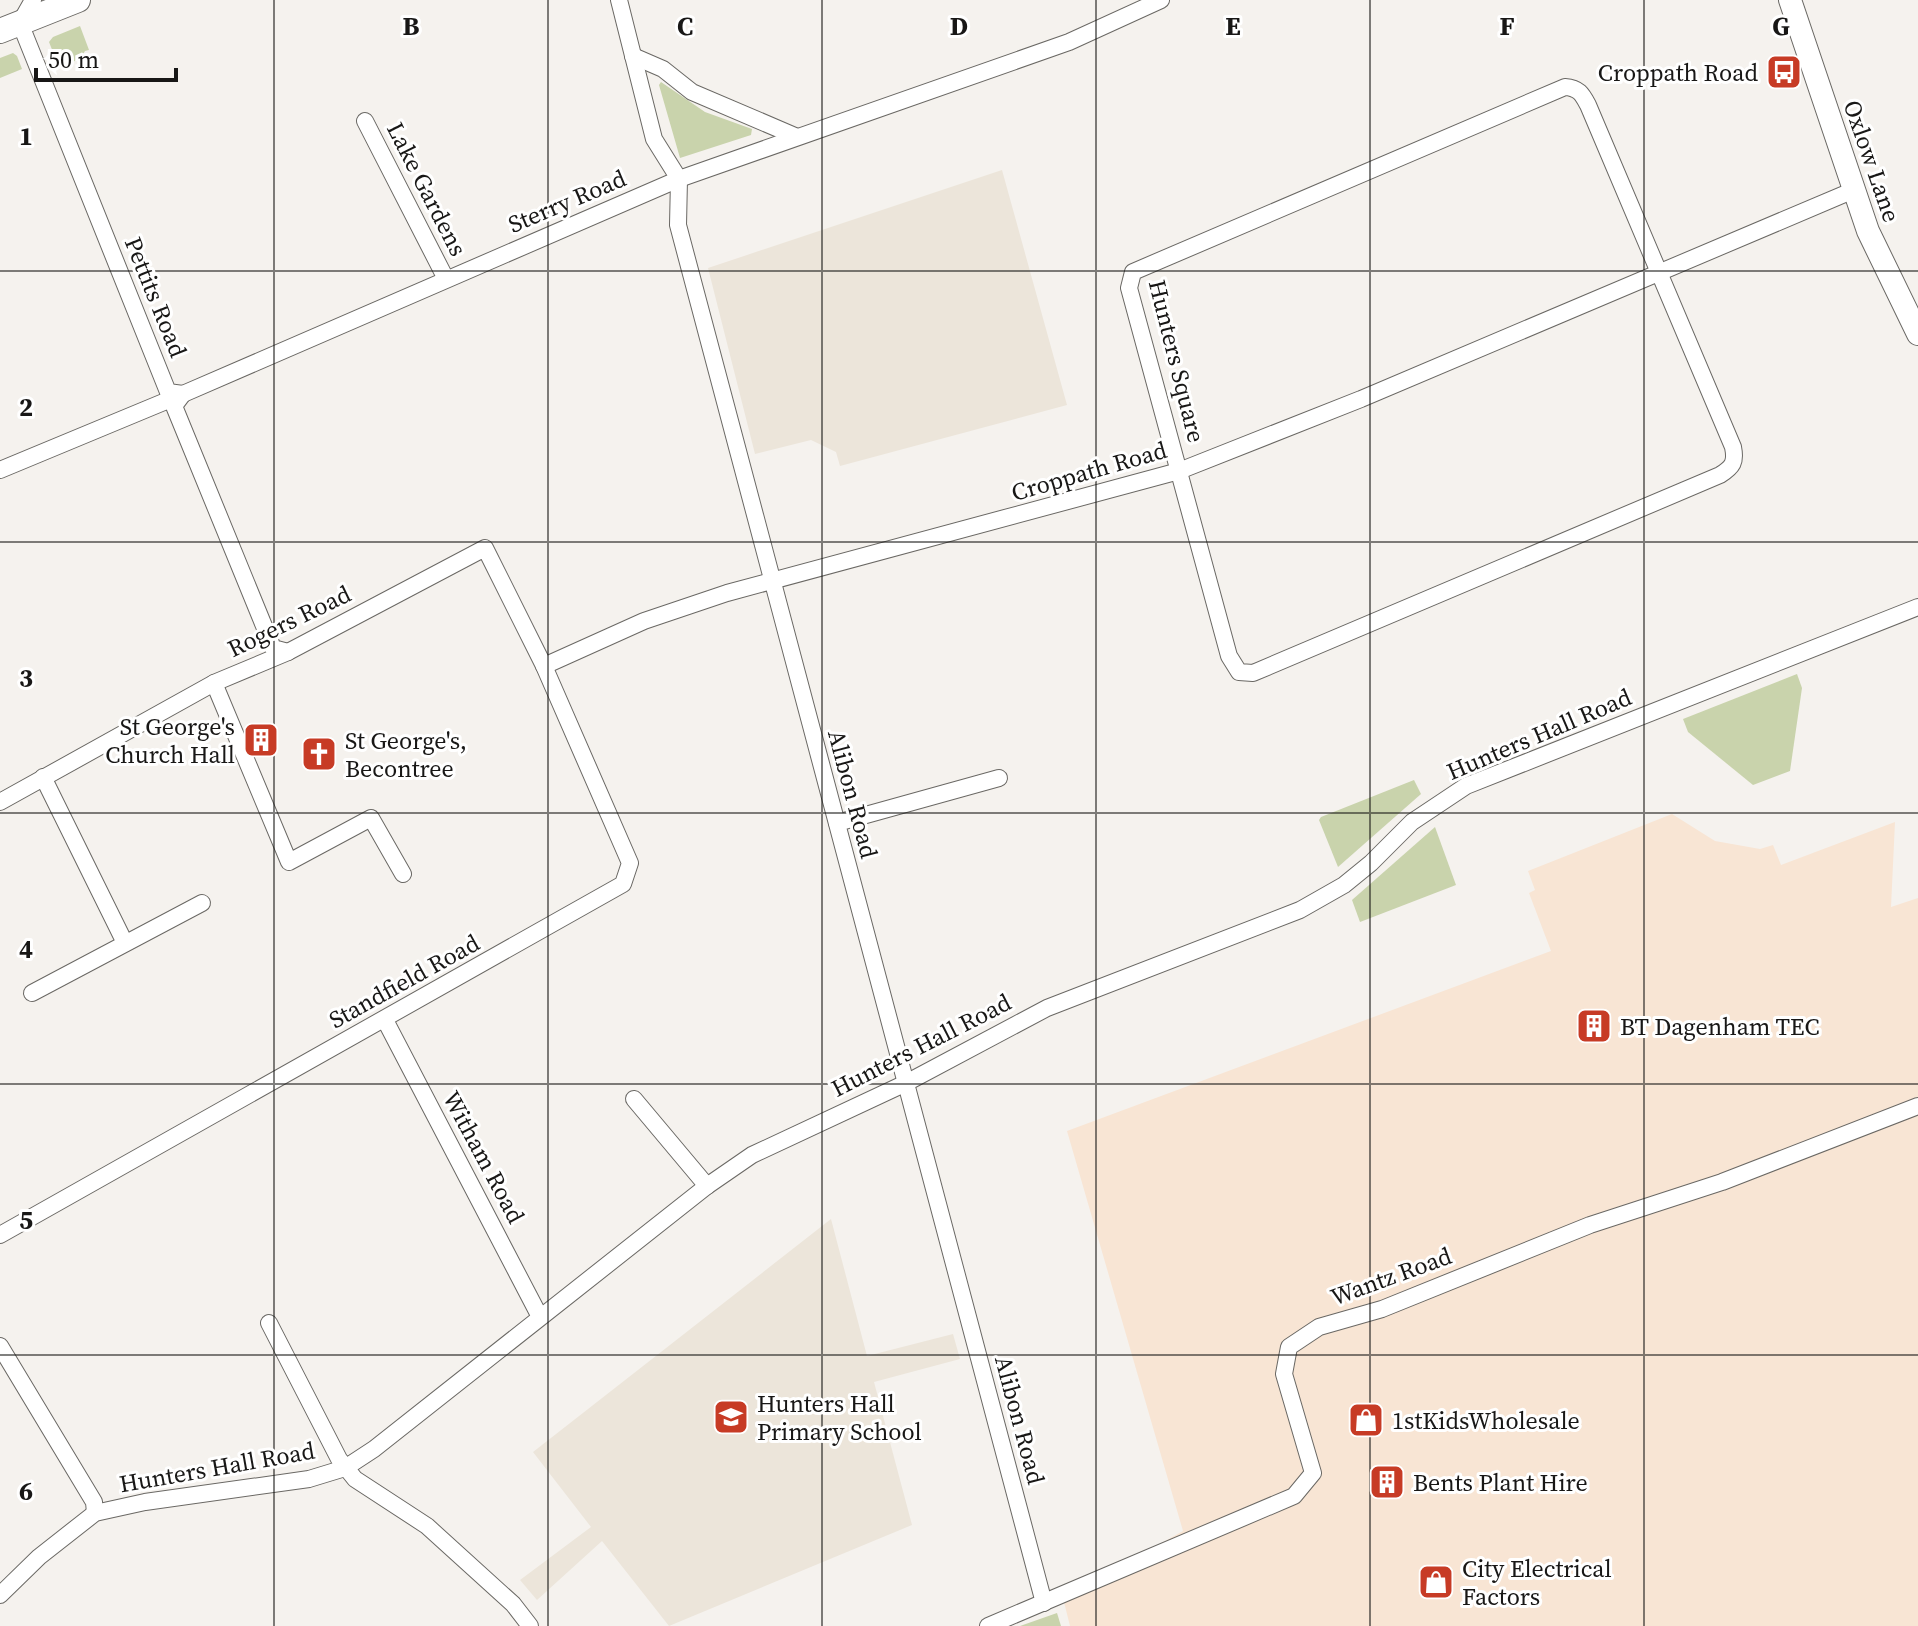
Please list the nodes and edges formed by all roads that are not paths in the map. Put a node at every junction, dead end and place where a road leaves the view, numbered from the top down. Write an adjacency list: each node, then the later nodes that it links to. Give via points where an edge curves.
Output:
1 (33, 0): 6 (street)
2 (78, 0): 6 (main road)
3 (619, 0): 7 (street)
4 (1161, 0): 9 (street, Sterry Road, via 1069,42)
5 (1790, 0): 11 (street, Oxlow Lane)
6 (10, 27): 16 (street, Pettits Road, via 168,392)
7 (633, 56): 9 (street, via 663,69 692,92); 10 (street, via 654,139)
8 (365, 121): 13 (street, Lake Gardens)
9 (795, 136): 10 (street, Sterry Road)
10 (679, 179): 13 (street, Sterry Road); 19 (street, Alibon Road, via 678,225)
11 (1854, 190): 12 (street, Croppath Road); 14 (street, Oxlow Lane, via 1868,231)
12 (1658, 272): 18 (street, Croppath Road); 18 (street, Hunters Square, via 1582,93 1556,89 1133,272 1129,288); 18 (street, Hunters Square, via 1733,447 1732,468 1253,673 1239,672 1229,656)
13 (446, 279): 16 (street, Sterry Road)
14 (1911, 301): 15 (street, Oxlow Lane)
15 (1918, 334)
16 (183, 394): 17 (street, Sterry Road); 21 (street, via 174,406 261,620 273,648)
17 (0, 470)
18 (1179, 471): 19 (street, Croppath Road)
19 (772, 582): 22 (street, Croppath Road, via 644,621); 27 (street, Alibon Road)
20 (1918, 607): 33 (street, Hunters Hall Road, via 1466,786 1412,822 1344,885 1300,910 1047,1008)
21 (288, 652): 22 (street, Rogers Road, via 485,548); 23 (street, Rogers Road)
22 (544, 666): 32 (street, Standfield Road, via 630,863 623,884)
23 (214, 683): 24 (street, Rogers Road); 28 (street, via 289,862 371,818)
24 (43, 777): 26 (street, Rogers Road); 30 (street)
25 (999, 778): 27 (street)
26 (0, 802)
27 (837, 823): 33 (street, Alibon Road)
28 (403, 874)
29 (202, 903): 30 (street)
30 (125, 943): 31 (street)
31 (32, 993)
32 (385, 1020): 37 (street, Standfield Road); 38 (street, Witham Road)
33 (906, 1083): 36 (street, Hunters Hall Road, via 752,1155); 44 (street, Alibon Road)
34 (634, 1099): 36 (street)
35 (1918, 1106): 44 (street, Wantz Road, via 1722,1182 1590,1225 1382,1309 1319,1327 1289,1347 1284,1374 1313,1473 1294,1496)
36 (707, 1186): 38 (street, Hunters Hall Road)
37 (0, 1235)
38 (540, 1317): 41 (street, Hunters Hall Road)
39 (269, 1323): 41 (street)
40 (0, 1346): 42 (street, via 94,1502)
41 (345, 1468): 42 (street, Hunters Hall Road, via 309,1479); 45 (street, via 427,1526)
42 (95, 1513): 43 (street, Hunters Hall Road)
43 (0, 1595)
44 (1044, 1603): 46 (street)
45 (530, 1626)
46 (988, 1626)

